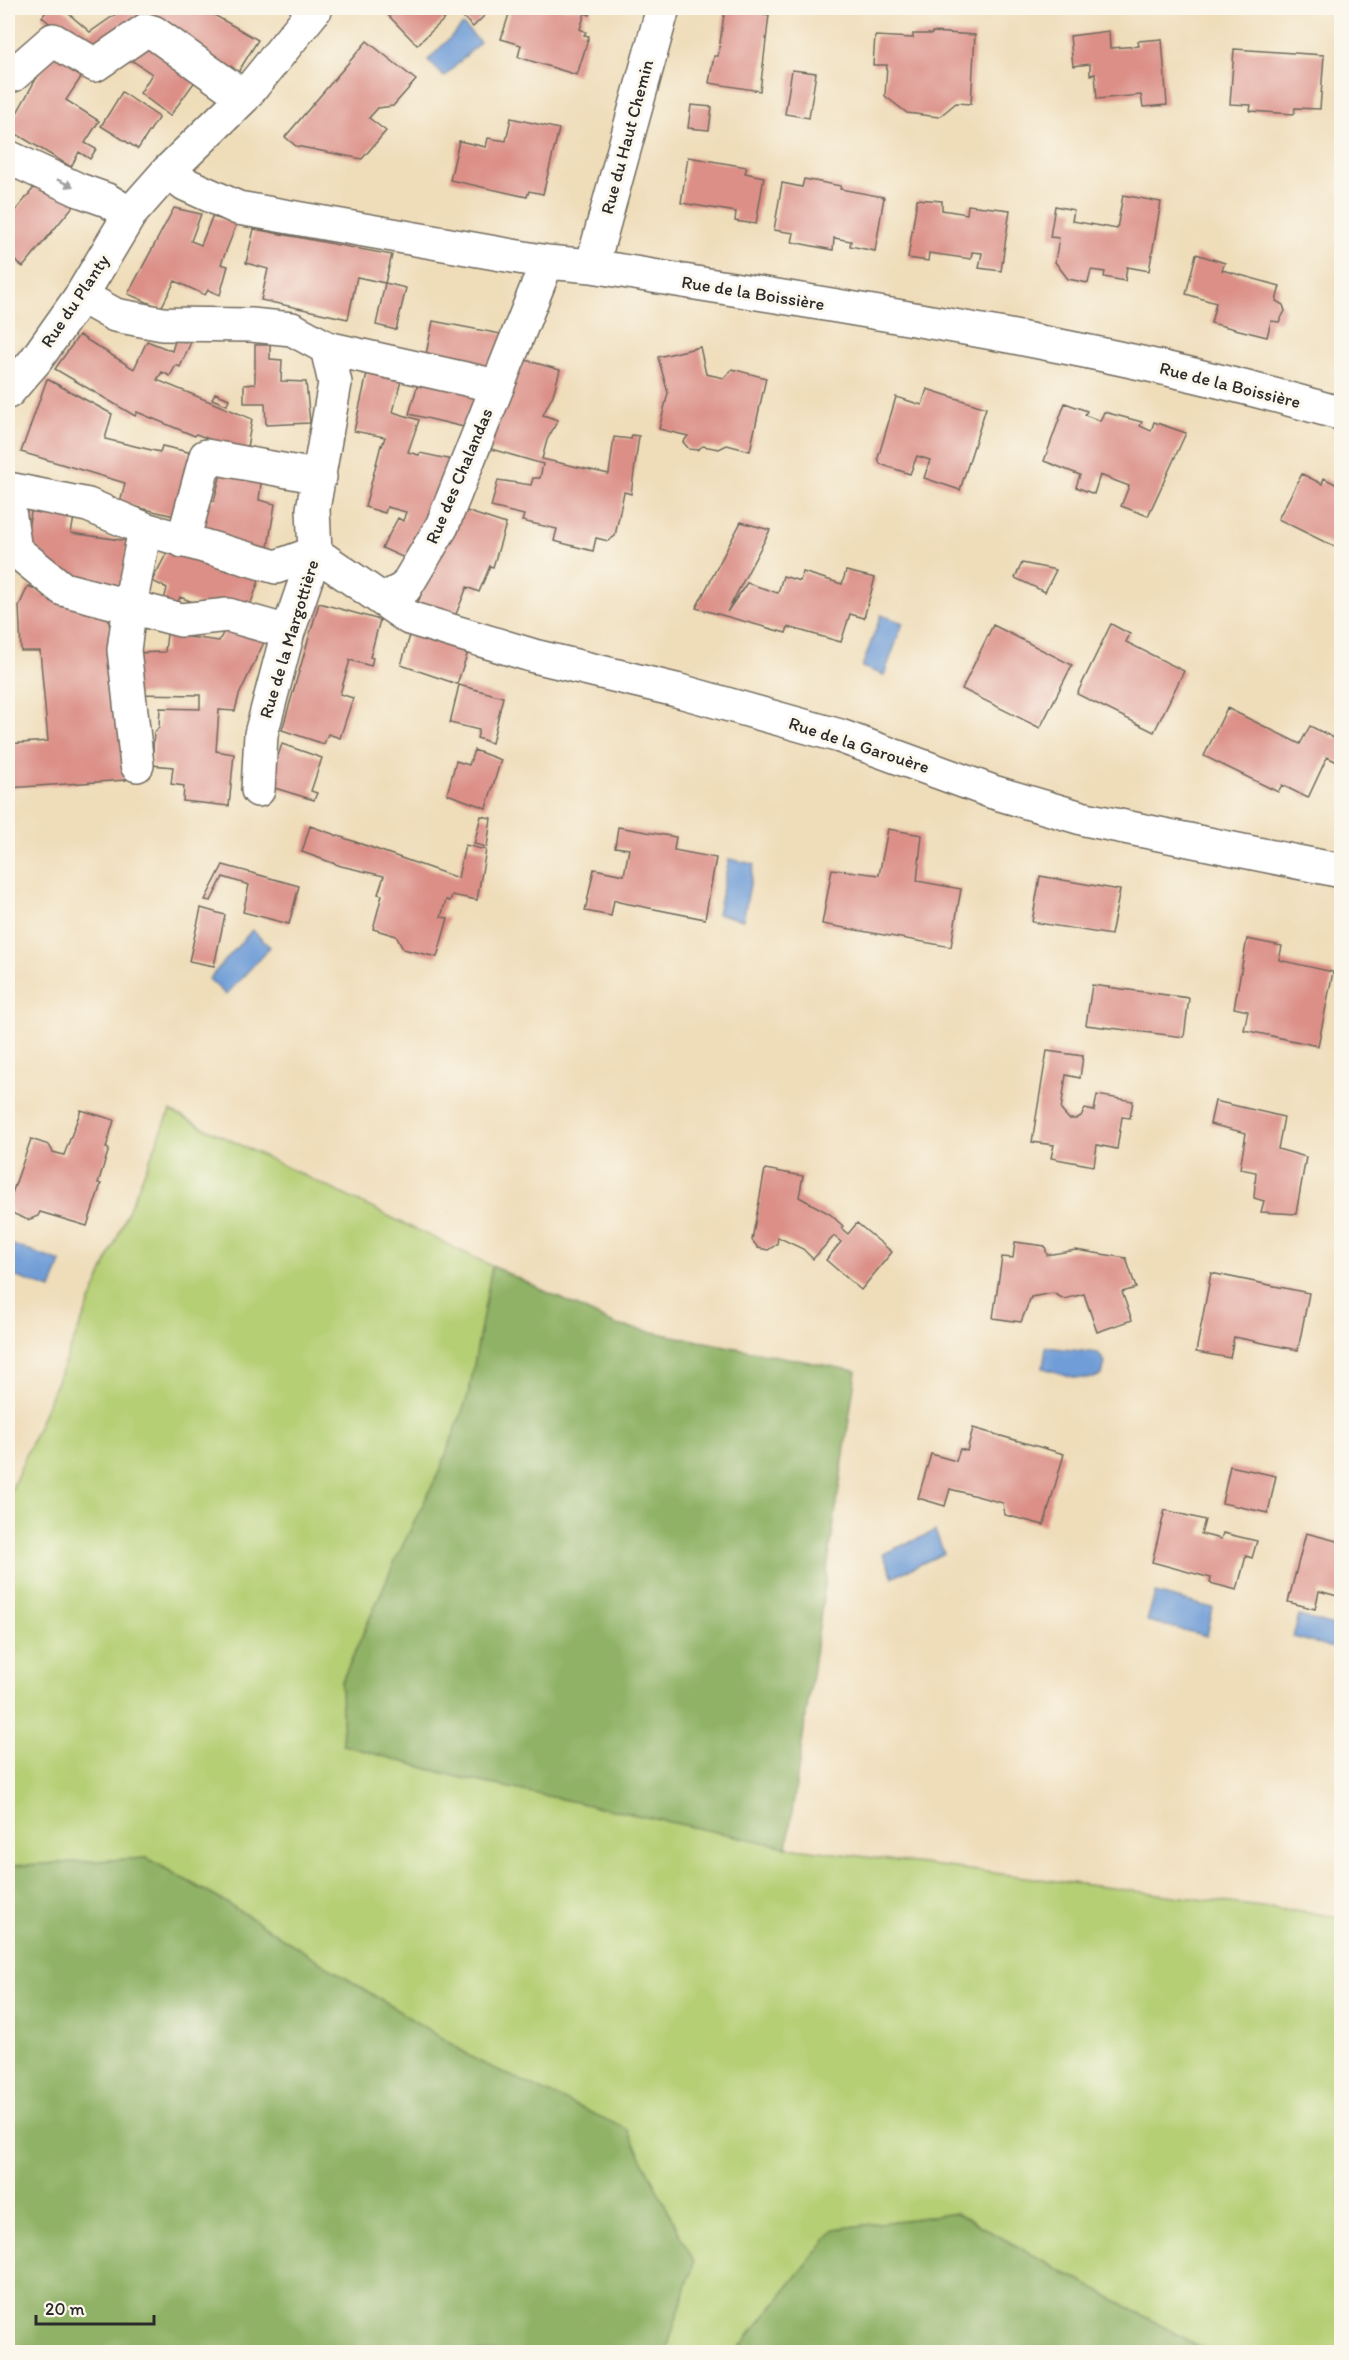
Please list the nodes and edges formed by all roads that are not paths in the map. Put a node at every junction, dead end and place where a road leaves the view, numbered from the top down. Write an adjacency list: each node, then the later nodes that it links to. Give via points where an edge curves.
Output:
1 (316, 8): 4 (street, Rue du Planty)
2 (663, 8): 9 (street, Rue du Haut Chemin)
3 (9, 78): 4 (street, via 53,40 95,65 146,30)
4 (244, 97): 6 (street, Rue du Planty)
5 (9, 160): 7 (street, one-way to 7, via 107,200)
6 (168, 171): 7 (street, Rue du Planty); 8 (street, Rue de la Boissière, via 185,184 238,208)
7 (130, 214): 10 (street, Rue du Planty)
8 (547, 262): 9 (street, Rue de la Boissière); 13 (street, Rue des Chalandas)
9 (592, 266): 14 (street, Rue de la Boissière, via 1030,339 1220,380)
10 (81, 296): 11 (street, via 115,315 163,324 292,329); 12 (street, Rue du Planty, via 35,361)
11 (327, 348): 13 (street); 15 (street, Rue de la Margottière, via 335,383)
12 (10, 382)
13 (497, 386): 21 (street, Rue des Chalandas, via 442,526 405,588)
14 (1341, 414)
15 (320, 477): 19 (street, via 206,456); 20 (street, Rue de la Margottière, via 313,509)
16 (8, 489): 18 (street, via 88,505)
17 (8, 504): 22 (street, via 15,550 63,589)
18 (145, 529): 19 (street); 22 (street)
19 (183, 541): 20 (street, via 276,567)
20 (315, 554): 21 (street); 23 (street, Rue de la Margottière)
21 (384, 600): 26 (street, Rue de la Garouère, via 409,618 534,656 676,690 840,736 993,792 1085,819)
22 (130, 605): 23 (street, via 181,620 228,615); 24 (street, via 124,650)
23 (288, 632): 25 (street, Rue de la Margottière, via 261,734)
24 (136, 765)
25 (258, 790)
26 (1341, 871)

